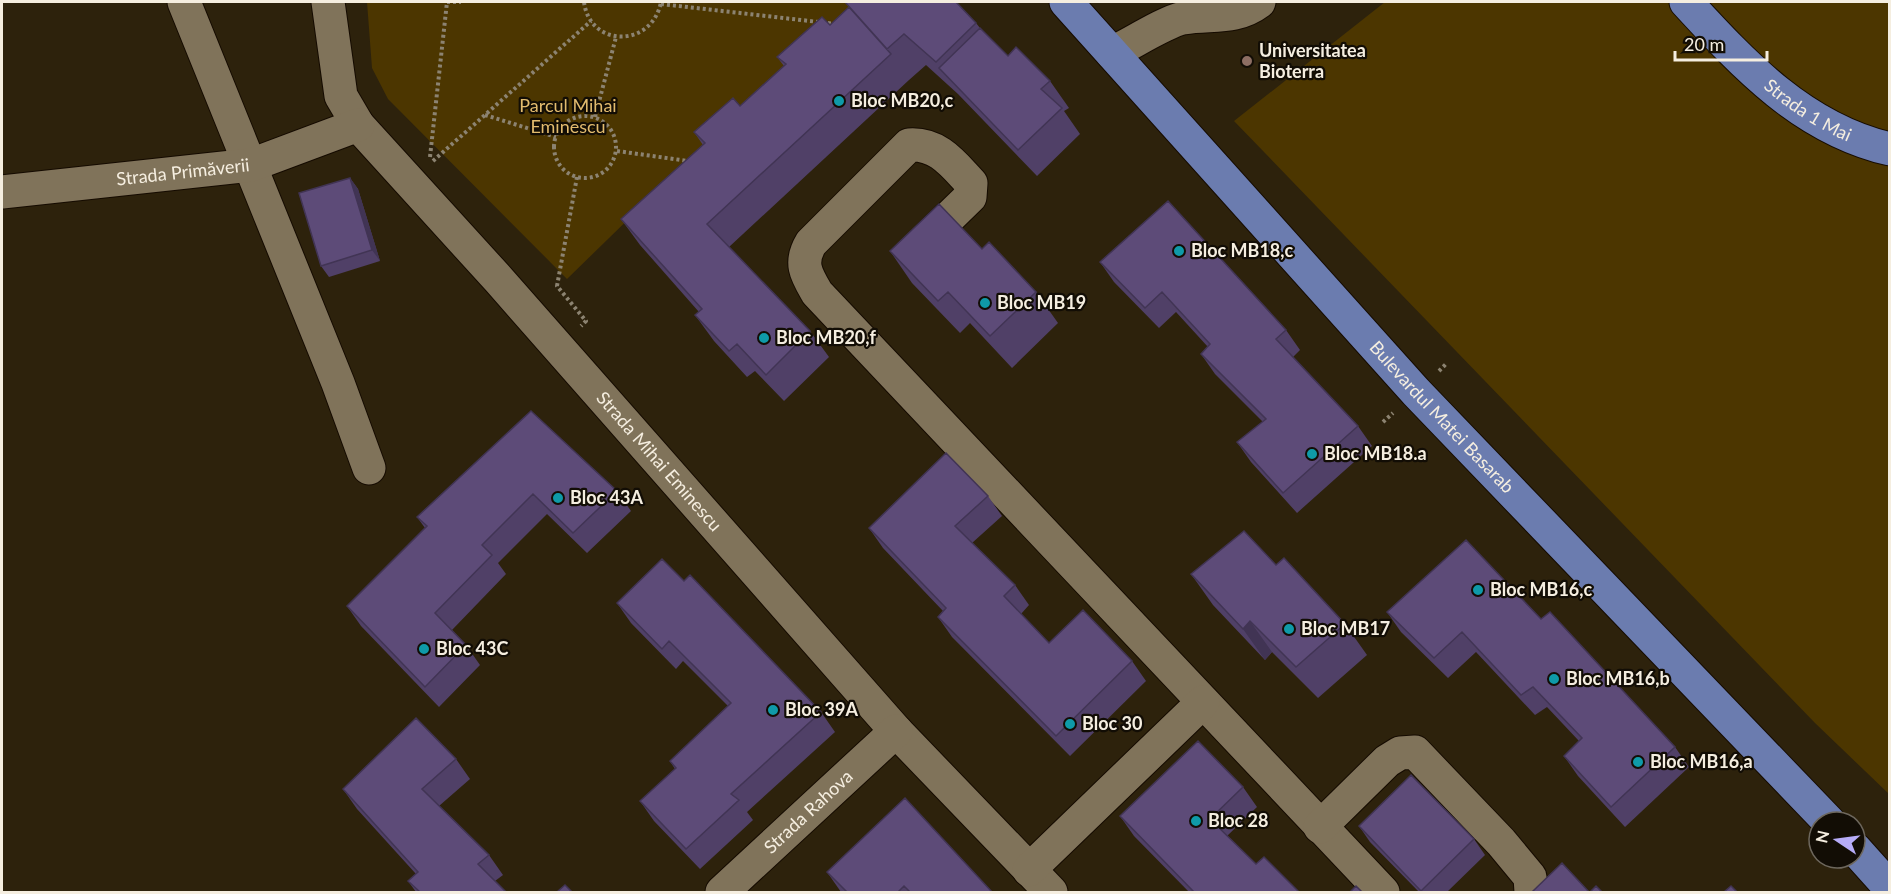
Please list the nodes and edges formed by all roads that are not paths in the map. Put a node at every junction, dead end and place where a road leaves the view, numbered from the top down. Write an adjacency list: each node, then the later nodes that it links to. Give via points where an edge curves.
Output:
1 (184, 2): 9 (street)
2 (328, 2): 7 (street, Strada Mihai Eminescu, via 341,96)
3 (1066, 2): 6 (main road, Bulevardul Matei Basarab)
4 (1259, 2): 6 (street, via 1231,15 1182,18)
5 (1686, 2): 8 (main road, Strada 1 Mai, via 1790,104 1825,125)
6 (1112, 53): 15 (main road, Bulevardul Matei Basarab, via 1416,392)
7 (358, 125): 9 (street, Strada Primăverii); 14 (street, Strada Mihai Eminescu)
8 (1890, 149)
9 (251, 165): 10 (street, Strada Primăverii); 12 (street)
10 (2, 192)
11 (931, 235): 13 (street, via 970,198 971,183 935,148 909,145 811,243 804,255 804,272 817,293)
12 (369, 468)
13 (1203, 702): 16 (street); 18 (street)
14 (896, 731): 18 (street, Strada Mihai Eminescu); 20 (street, Strada Rahova)
15 (1817, 810)
16 (1320, 827): 21 (street); 22 (street, via 1387,761 1400,753 1415,752 1502,842 1530,877)
17 (1867, 862): 19 (main road)
18 (1040, 881)
19 (1890, 888)
20 (722, 892)
21 (1383, 892)
22 (1531, 892)

